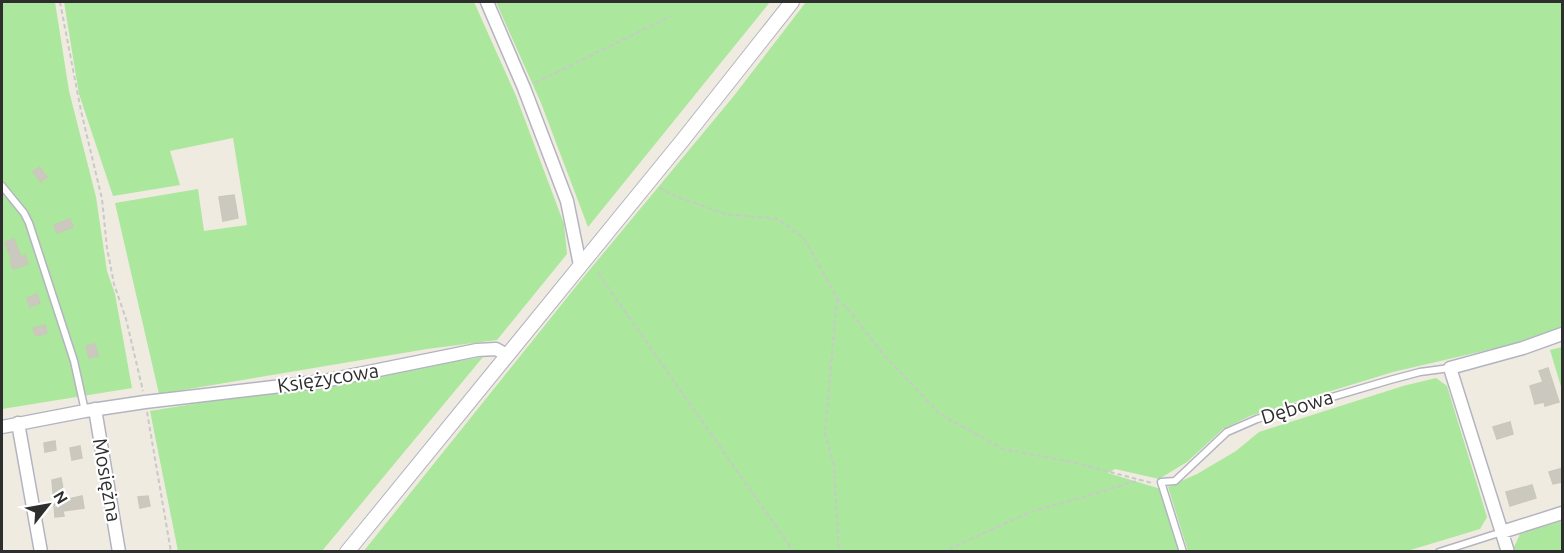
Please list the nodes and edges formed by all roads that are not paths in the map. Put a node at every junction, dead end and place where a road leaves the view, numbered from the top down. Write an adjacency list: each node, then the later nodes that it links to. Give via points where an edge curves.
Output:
1 (487, 2): 4 (street, via 567,201)
2 (792, 2): 4 (street)
3 (2, 186): 8 (lane, via 29,223)
4 (580, 265): 6 (street)
5 (1563, 334): 7 (street, Dębowa)
6 (507, 355): 8 (street, Księżycowa, via 496,349 477,350 324,381); 15 (street)
7 (1450, 368): 12 (street); 16 (lane, Dębowa, via 1390,380 1257,419 1227,432 1175,481 1161,482)
8 (90, 410): 9 (street, Księżycowa); 14 (street, Mosiężna)
9 (18, 423): 10 (street, Księżycowa); 13 (street)
10 (2, 427)
11 (1563, 513): 12 (street)
12 (1502, 532): 17 (lane); 18 (street)
13 (41, 552)
14 (119, 552)
15 (347, 552)
16 (1183, 552)
17 (1439, 552)
18 (1508, 552)

